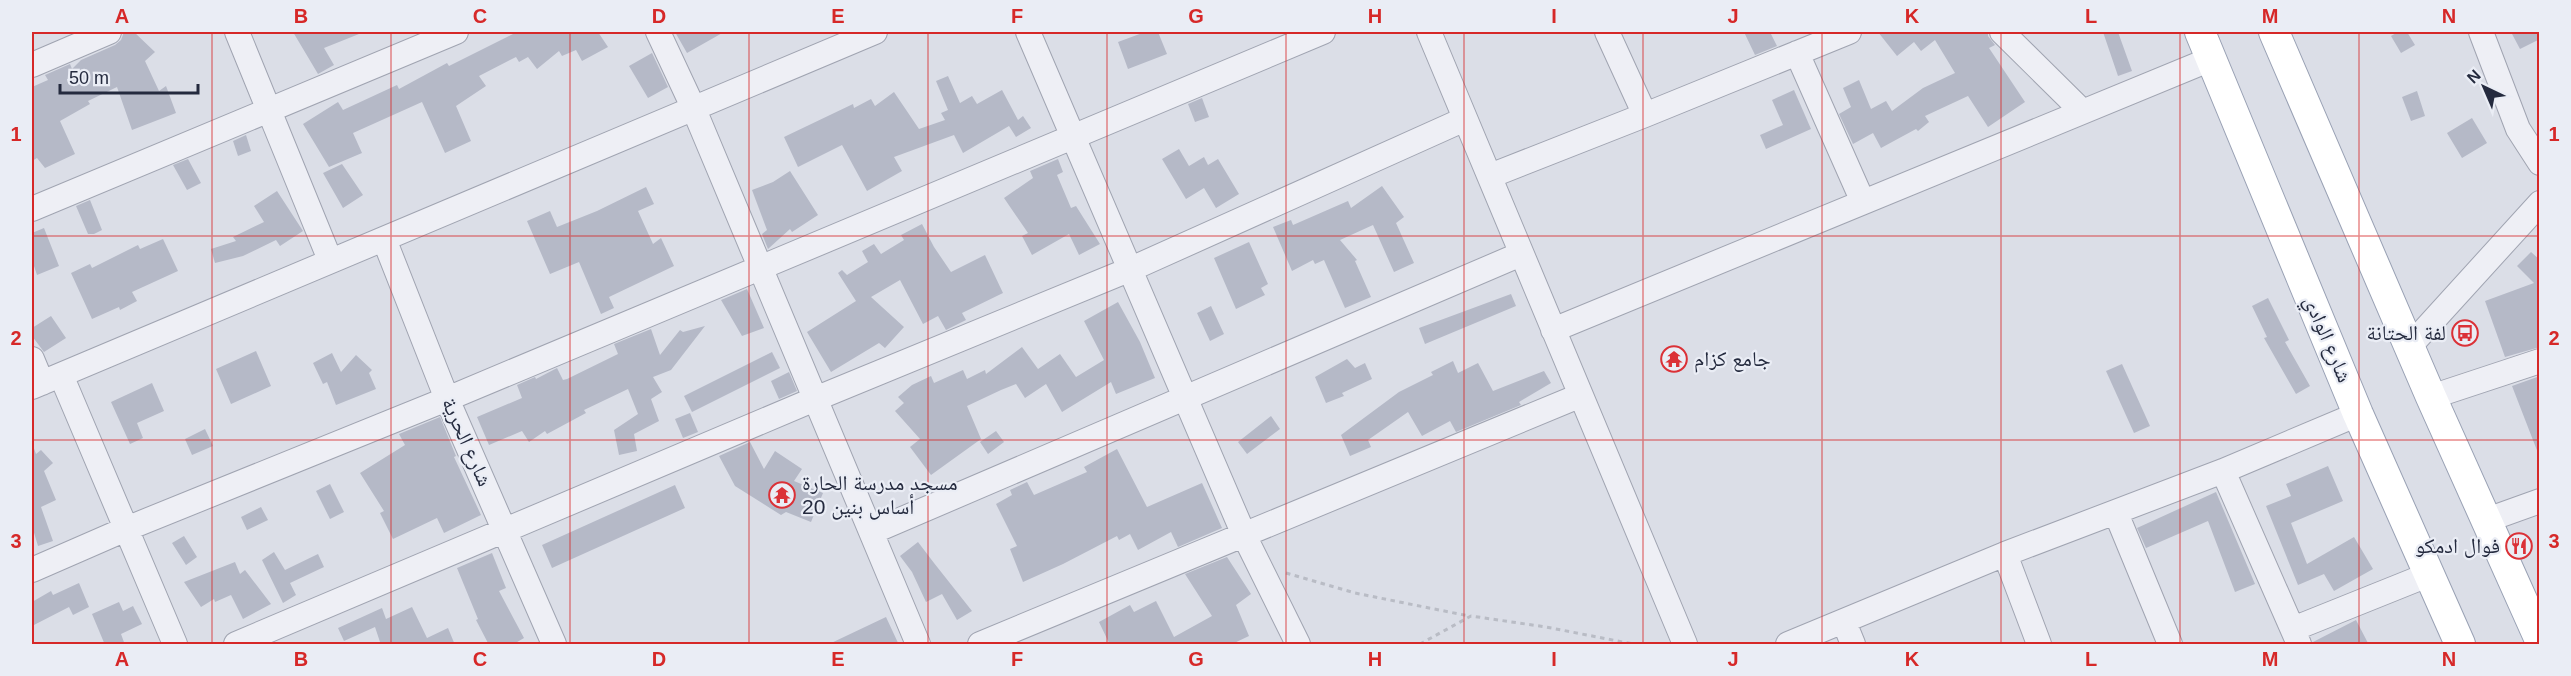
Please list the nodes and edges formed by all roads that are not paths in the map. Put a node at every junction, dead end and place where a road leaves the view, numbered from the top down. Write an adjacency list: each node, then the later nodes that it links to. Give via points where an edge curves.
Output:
1 (109, 32): 17 (street)
2 (237, 32): 19 (street)
3 (456, 32): 19 (street)
4 (658, 32): 18 (street)
5 (875, 32): 18 (street)
6 (1028, 32): 23 (street)
7 (1323, 32): 23 (street)
8 (1429, 32): 22 (street)
9 (1607, 32): 21 (street)
10 (1849, 32): 15 (street)
11 (2002, 32): 20 (street)
12 (2200, 32): 16 (main road, شارع الوادي)
13 (2274, 32): 35 (main road)
14 (2481, 32): 24 (street, via 2518,129)
15 (1797, 53): 21 (street); 26 (street)
16 (2211, 59): 20 (street); 44 (main road, شارع الوادي)
17 (32, 65)
18 (693, 107): 29 (street); 32 (street)
19 (269, 111): 28 (street); 31 (street)
20 (2082, 111): 26 (street)
21 (1646, 115): 25 (street)
22 (1465, 119): 25 (street); 33 (street)
23 (1072, 135): 32 (street); 33 (street)
24 (2540, 162)
25 (1490, 176): 30 (street)
26 (1863, 202): 34 (street)
27 (2540, 202): 35 (street)
28 (32, 209)
29 (384, 238): 31 (street); 42 (street, شارع الحرية)
30 (1521, 254): 34 (street); 39 (street)
31 (330, 260): 38 (street)
32 (758, 267): 42 (street); 43 (street)
33 (1131, 269): 39 (street); 43 (street)
34 (1553, 330): 40 (street)
35 (2410, 346): 41 (main road)
36 (32, 359): 38 (street)
37 (2540, 361): 41 (street)
38 (45, 382): 49 (street)
39 (1185, 396): 51 (street); 52 (street)
40 (1579, 396): 52 (street); 65 (street)
41 (2431, 397): 48 (main road)
42 (447, 399): 49 (street); 50 (street, شارع الحرية)
43 (815, 399): 50 (street); 51 (street)
44 (2358, 414): 45 (street); 55 (main road, شارع الوادي)
45 (2223, 471): 47 (street); 57 (street)
46 (2540, 501): 48 (street)
47 (2116, 513): 53 (street); 69 (street)
48 (2487, 520): 58 (main road)
49 (126, 529): 54 (street); 59 (street)
50 (505, 530): 60 (street); 61 (street, شارع الحرية)
51 (872, 532): 62 (street)
52 (1244, 535): 63 (street); 64 (street)
53 (2005, 554): 56 (street); 68 (street)
54 (32, 570)
55 (2430, 574): 57 (street); 70 (main road, شارع الوادي)
56 (1844, 622): 66 (street); 67 (street)
57 (2296, 637)
58 (2540, 640)
59 (175, 645)
60 (236, 645)
61 (554, 645)
62 (918, 645)
63 (980, 645)
64 (1298, 645)
65 (1684, 645)
66 (1788, 645)
67 (1853, 645)
68 (2039, 645)
69 (2170, 645)
70 (2460, 645)

